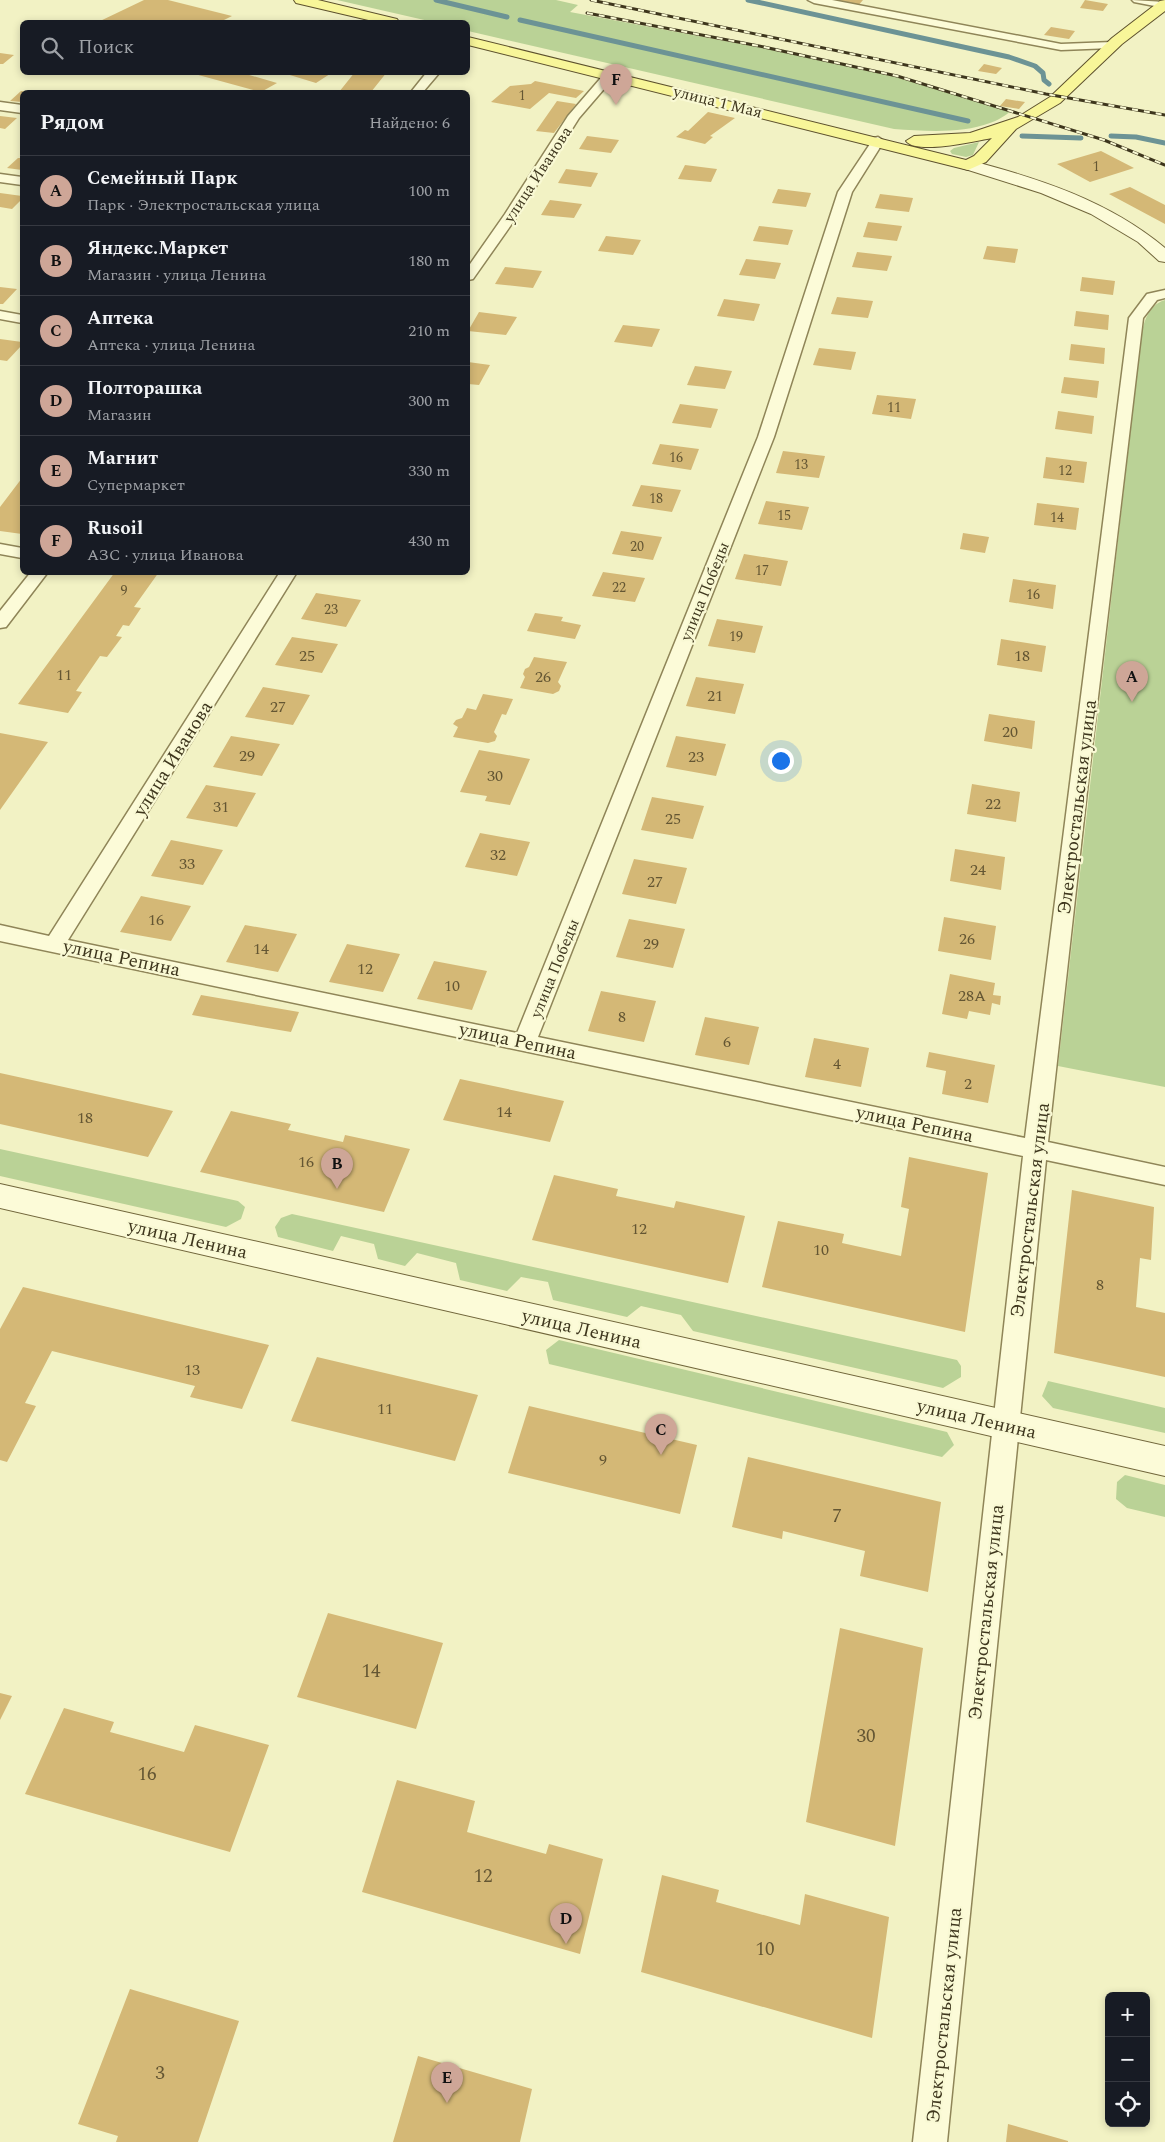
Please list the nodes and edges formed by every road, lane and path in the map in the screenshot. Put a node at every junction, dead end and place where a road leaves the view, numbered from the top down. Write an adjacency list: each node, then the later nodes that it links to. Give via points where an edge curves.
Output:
1 (301, 0): 5 (main road)
2 (814, 0): 7 (street, via 1061,47)
3 (1138, 0): 4 (street)
4 (1164, 5): 7 (main road)
5 (384, 20)
6 (470, 41): 9 (main road, улица 1 Мая)
7 (1112, 45): 13 (main road, via 1054,100)
8 (431, 75): 10 (street)
9 (610, 75): 14 (main road, улица 1 Мая); 24 (street, улица Иванова, via 574,116)
10 (419, 90)
11 (0, 106): 12 (street)
12 (20, 109)
13 (1008, 129): 15 (main road); 17 (main road)
14 (857, 136): 15 (main road, via 918,142); 16 (main road, улица 1 Мая)
15 (962, 140): 18 (main road, via 947,148)
16 (878, 141): 18 (main road, улица 1 Мая); 35 (street, улица Победы, via 842,199 766,437)
17 (990, 146): 19 (main road, via 980,159); 22 (street, via 1004,164)
18 (940, 158): 19 (main road, улица 1 Мая)
19 (968, 165): 22 (street)
20 (0, 178): 21 (street)
21 (20, 181)
22 (1051, 190): 23 (street, via 1115,220)
23 (1165, 256)
24 (470, 273)
25 (1165, 294): 36 (street, Электростальская улица, via 1152,297 1136,318 1102,575)
26 (0, 315): 27 (street)
27 (20, 319)
28 (0, 549): 29 (street)
29 (20, 553)
30 (38, 575): 32 (street)
31 (287, 575): 34 (street, улица Иванова)
32 (0, 623)
33 (0, 932): 34 (street, улица Репина)
34 (55, 943): 35 (street, улица Репина)
35 (525, 1041): 36 (street, улица Репина)
36 (1037, 1148): 37 (street, улица Репина); 39 (street, Электростальская улица)
37 (1165, 1176)
38 (0, 1196): 39 (street, улица Ленина)
39 (1004, 1424): 40 (street, улица Ленина); 41 (street, Электростальская улица)
40 (1165, 1461)
41 (930, 2142)

